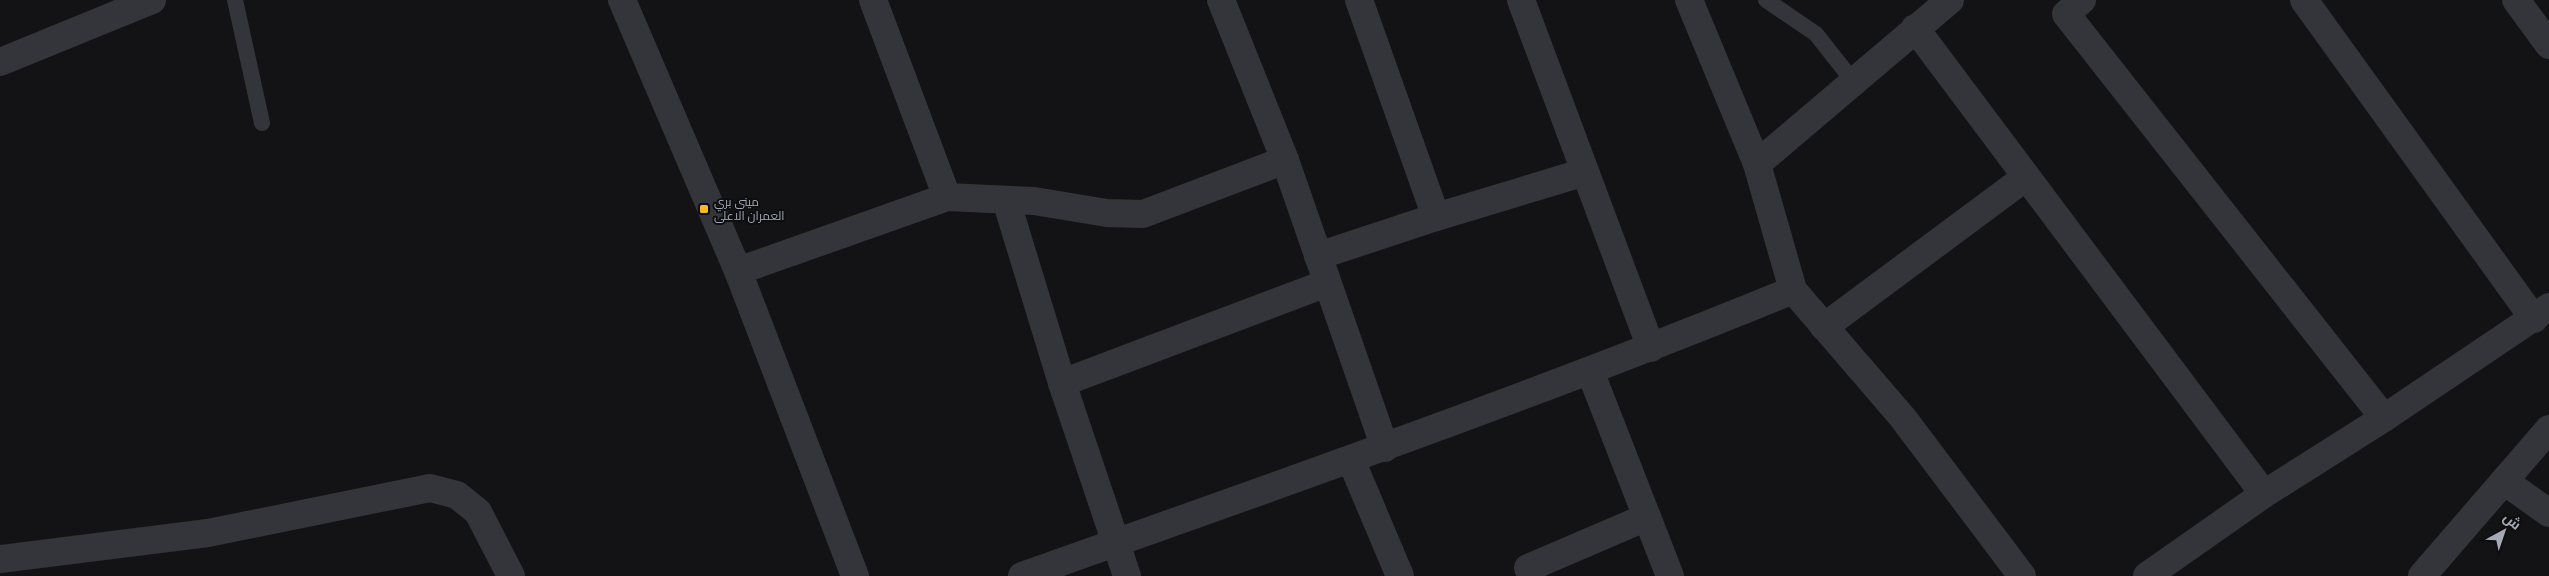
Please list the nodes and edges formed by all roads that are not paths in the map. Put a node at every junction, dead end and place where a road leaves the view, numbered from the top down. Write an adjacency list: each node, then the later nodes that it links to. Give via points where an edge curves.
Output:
1 (152, 0): 16 (street)
2 (234, 0): 18 (lane)
3 (622, 0): 27 (street)
4 (873, 0): 23 (street)
5 (1221, 0): 19 (street)
6 (1359, 0): 25 (street)
7 (1521, 0): 21 (street)
8 (1690, 0): 20 (street)
9 (1766, 0): 17 (lane, via 1816,34)
10 (1950, 0): 14 (street)
11 (2304, 0): 30 (street)
12 (2516, 0): 15 (street)
13 (2068, 4): 35 (street)
14 (1915, 28): 17 (street); 22 (street)
15 (2549, 45)
16 (0, 62)
17 (1853, 81): 20 (street)
18 (262, 123)
19 (1285, 160): 24 (street, via 1143,214 1107,213 1058,204); 26 (street)
20 (1757, 164): 29 (street)
21 (1585, 172): 25 (street); 32 (street)
22 (2026, 177): 31 (street); 40 (street)
23 (947, 197): 24 (street); 27 (street)
24 (1006, 200): 34 (street)
25 (1436, 217): 26 (street)
26 (1318, 256): 28 (street)
27 (738, 271): 47 (street)
28 (1327, 283): 34 (street); 37 (street)
29 (1794, 290): 31 (street); 32 (street)
30 (2542, 313): 35 (street)
31 (1824, 327): 52 (street, via 1903,418)
32 (1651, 348): 33 (street)
33 (1590, 371): 37 (street); 42 (street)
34 (1062, 384): 43 (street)
35 (2384, 418): 40 (street)
36 (2549, 429): 39 (street)
37 (1385, 448): 38 (street)
38 (1351, 460): 43 (street); 50 (street)
39 (2504, 480): 41 (street); 54 (street)
40 (2264, 494): 53 (street)
41 (2549, 513)
42 (1647, 517): 45 (street); 51 (street)
43 (1118, 542): 48 (street); 49 (street)
44 (0, 559): 46 (street, via 208,533 430,488 457,494 478,512)
45 (1523, 573)
46 (511, 576)
47 (855, 576)
48 (1022, 576)
49 (1127, 576)
50 (1400, 576)
51 (1670, 576)
52 (2022, 576)
53 (2146, 576)
54 (2422, 576)

